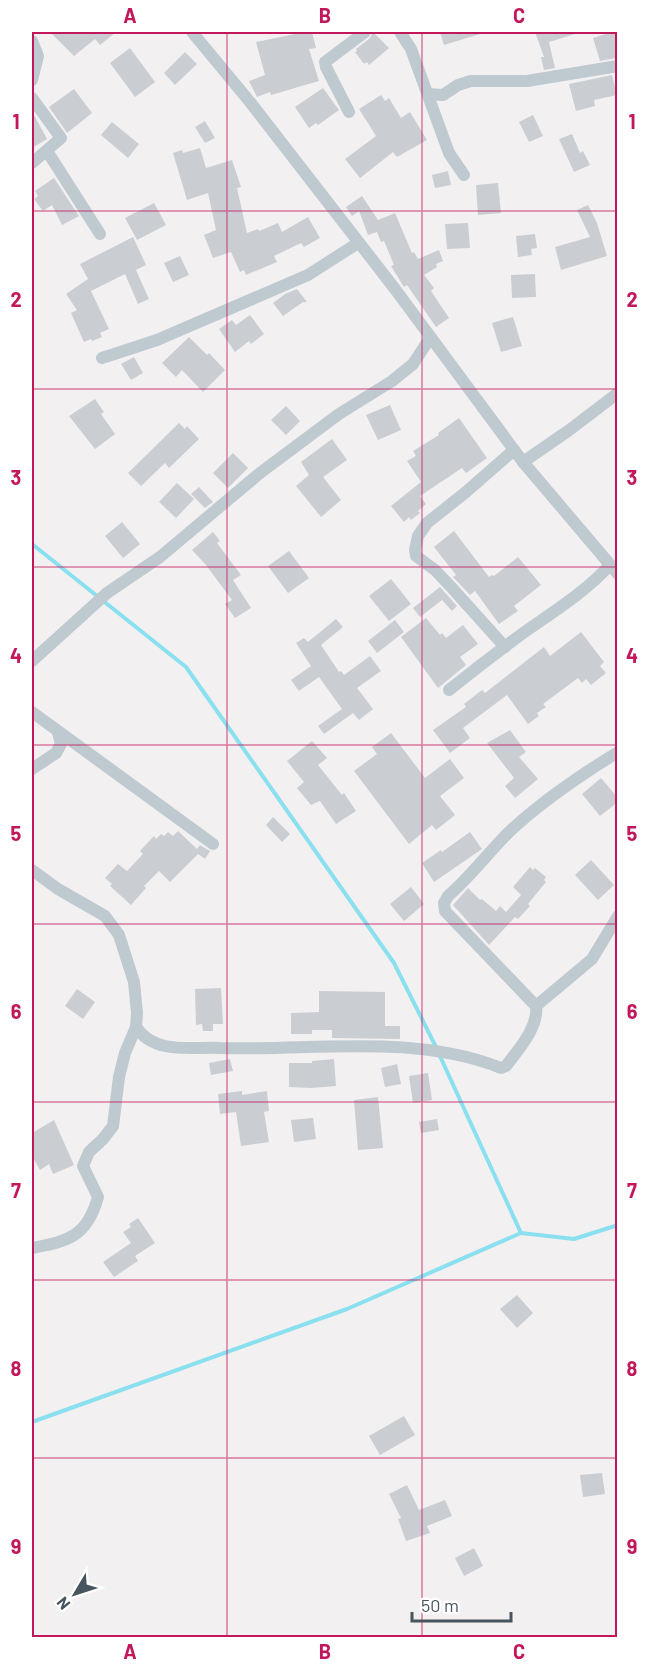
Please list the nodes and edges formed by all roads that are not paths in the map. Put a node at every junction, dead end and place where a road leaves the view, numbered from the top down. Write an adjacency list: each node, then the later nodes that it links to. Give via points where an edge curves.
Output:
1 (192, 32): 14 (street)
2 (365, 32): 9 (street, via 325,62)
3 (400, 32): 7 (street, via 411,49)
4 (32, 41): 6 (street, via 38,56)
5 (618, 66): 7 (street, via 527,81 471,81 443,95)
6 (32, 80)
7 (428, 94): 12 (street, via 449,153)
8 (32, 98): 10 (street, via 61,138)
9 (349, 112)
10 (47, 151): 11 (street); 13 (street)
11 (32, 164)
12 (464, 175)
13 (100, 234)
14 (358, 243): 15 (street); 16 (street, via 308,275 157,340)
15 (430, 338): 18 (street); 22 (street, via 413,364 260,473 160,557 107,593)
16 (102, 358)
17 (618, 393): 19 (street)
18 (514, 450): 19 (street); 21 (street, via 427,523 414,550)
19 (523, 462): 20 (street)
20 (614, 569): 21 (street)
21 (505, 646): 23 (street)
22 (32, 662)
23 (449, 690)
24 (32, 712): 25 (street)
25 (58, 733): 27 (street, via 61,744 56,753); 28 (street)
26 (618, 752): 31 (street, via 581,773 529,814 444,903 445,911)
27 (32, 769)
28 (213, 844)
29 (32, 870): 32 (street, via 114,925 134,982)
30 (618, 916): 31 (street, via 592,959)
31 (536, 1006): 32 (street, via 532,1028 501,1068 438,1052 386,1047 165,1046 142,1037)
32 (136, 1027): 33 (street, via 119,1077 113,1126 89,1152 83,1166 98,1197 93,1214 82,1229 64,1242)
33 (32, 1248)

